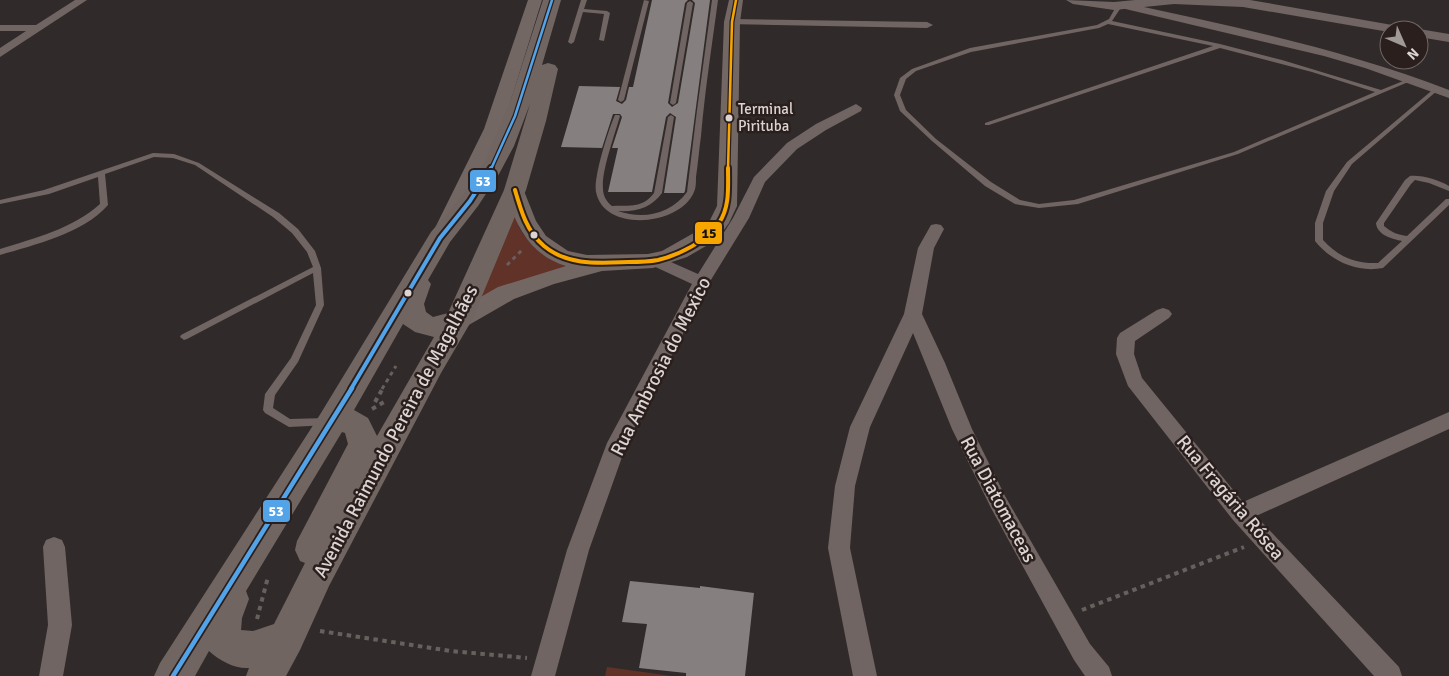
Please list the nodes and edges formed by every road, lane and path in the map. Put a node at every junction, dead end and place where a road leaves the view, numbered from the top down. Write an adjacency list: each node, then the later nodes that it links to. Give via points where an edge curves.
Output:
1 (82, 0): 18 (street)
2 (535, 0): 47 (main road, via 493,129)
3 (552, 0): 29 (main road, Avenida Raimundo Pereira de Magalhães)
4 (584, 0): 12 (lane)
5 (715, 0): 43 (lane, via 691,192 687,201 666,214 647,217 629,217)
6 (736, 0): 13 (main road)
7 (1073, 0): 11 (street)
8 (646, 1): 30 (lane)
9 (1167, 1): 11 (street); 16 (street, via 1243,3)
10 (690, 3): 31 (lane)
11 (1115, 3): 14 (lane, via 1111,20); 25 (street, via 1319,51)
12 (574, 5): 21 (lane, via 607,13); 22 (lane); 29 (main road)
13 (732, 22): 15 (street); 40 (main road)
14 (1107, 22): 23 (lane); 27 (lane, via 1086,29 970,50 914,70 903,78 897,95 903,111 988,184 1018,202 1039,206 1075,202 1236,153)
15 (927, 25)
16 (1379, 26)
17 (0, 28): 18 (street)
18 (39, 28): 24 (street)
19 (1429, 35): 20 (street)
20 (1449, 38)
21 (602, 40)
22 (571, 42)
23 (1220, 46): 27 (lane, via 1328,73); 35 (lane)
24 (0, 53)
25 (1410, 80): 26 (street); 27 (lane)
26 (1436, 89): 28 (street); 46 (lane, via 1349,162 1330,191 1319,223 1319,240 1331,255 1366,267 1380,266)
27 (1382, 92)
28 (1449, 94)
29 (532, 95): 39 (main road, Avenida Raimundo Pereira de Magalhães, via 536,121); 47 (main road, Avenida Raimundo Pereira de Magalhães, via 491,168)
30 (621, 100)
31 (673, 103)
32 (856, 108): 37 (street, Rua Ambrosia do Mexico, via 792,146)
33 (617, 116): 43 (lane, via 598,189)
34 (671, 117): 43 (lane, via 658,193 654,200 632,209)
35 (987, 124)
36 (102, 174): 42 (lane, via 46,192); 48 (lane, via 104,204 93,216); 51 (lane, via 153,156 174,156 197,164 295,231 311,250)
37 (759, 180): 40 (street); 53 (street, Rua Ambrosia do Mexico, via 741,218)
38 (1449, 189): 46 (lane, via 1424,178 1413,178 1408,182 1380,222 1380,228 1386,234)
39 (516, 190): 45 (main road, via 526,224); 56 (main road, Avenida Raimundo Pereira de Magalhães)
40 (727, 192): 49 (main road, via 727,206 718,224 686,249)
41 (1449, 201): 46 (lane)
42 (0, 202)
43 (606, 207)
44 (936, 229): 54 (street, via 926,248)
45 (537, 239): 50 (main road, via 546,248 573,260); 52 (path, via 507,265)
46 (1407, 240)
47 (432, 251): 56 (main road, via 411,304 413,317 425,327 440,328); 61 (main road, Avenida Raimundo Pereira de Magalhães)
48 (0, 252)
49 (655, 260): 50 (main road); 53 (street)
50 (605, 263): 56 (main road, via 526,286)
51 (317, 268): 57 (lane); 61 (lane, via 320,305 295,360 270,394 268,410 288,423)
52 (503, 274)
53 (701, 282): 71 (street, Rua Ambrosia do Mexico, via 617,443 578,550)
54 (913, 314): 74 (street, via 860,427 845,486 839,548); 75 (street, Rua Diatomaceas, via 962,429 998,502 1082,652)
55 (1163, 314): 62 (street, Rua Fragária Rósea, via 1126,338 1125,354 1134,381)
56 (459, 320): 67 (main road, Avenida Raimundo Pereira de Magalhães)
57 (184, 337)
58 (396, 366): 59 (path)
59 (375, 402)
60 (1449, 420): 62 (street)
61 (332, 422): 63 (main road, Avenida Raimundo Pereira de Magalhães); 67 (main road, via 354,421 361,429 363,444 314,541 311,555)
62 (1240, 513): 76 (street, Rua Fragária Rósea)
63 (263, 532): 70 (main road, via 226,609 222,628 222,638 228,646); 73 (main road, Avenida Raimundo Pereira de Magalhães)
64 (54, 547): 72 (street, via 60,626)
65 (1222, 556): 68 (path)
66 (270, 571): 70 (path)
67 (317, 574): 69 (main road, Avenida Raimundo Pereira de Magalhães)
68 (1106, 601)
69 (289, 632): 70 (main road, Avenida Raimundo Pereira de Magalhães); 71 (path, via 451,651)
70 (256, 663)
71 (545, 668)
72 (52, 676)
73 (173, 676)
74 (865, 676)
75 (1100, 676)
76 (1390, 676)

